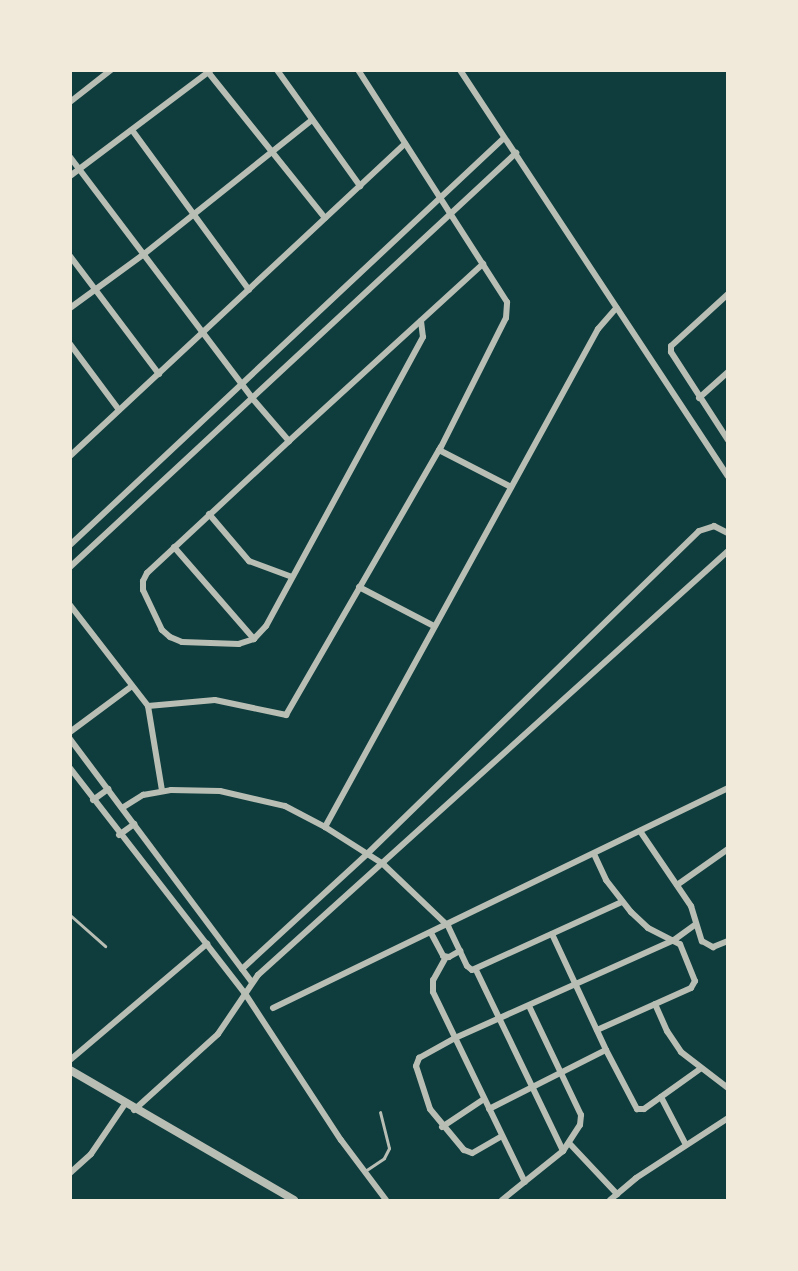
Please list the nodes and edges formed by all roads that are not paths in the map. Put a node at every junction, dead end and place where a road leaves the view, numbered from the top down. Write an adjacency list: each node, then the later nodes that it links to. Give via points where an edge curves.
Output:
1 (111, 70): 6 (street)
2 (277, 70): 7 (street)
3 (358, 70): 10 (street)
4 (460, 70): 9 (street)
5 (209, 71): 8 (street); 11 (street)
6 (70, 102)
7 (312, 120): 11 (street); 16 (street)
8 (132, 130): 14 (street); 19 (street)
9 (504, 139): 12 (street); 17 (street)
10 (405, 144): 16 (street); 17 (street)
11 (272, 152): 19 (street); 20 (street)
12 (516, 153): 18 (street); 28 (street)
13 (70, 157): 14 (street)
14 (80, 169): 15 (street); 21 (street)
15 (70, 176)
16 (360, 186): 20 (street)
17 (440, 198): 18 (street); 34 (street)
18 (452, 213): 23 (street); 35 (street)
19 (194, 214): 21 (street); 25 (street)
20 (325, 218): 25 (street)
21 (144, 254): 24 (street); 30 (street)
22 (70, 256): 24 (street)
23 (483, 264): 29 (street); 40 (street, via 507,302 506,318)
24 (94, 290): 27 (street); 33 (street)
25 (249, 290): 30 (street)
26 (728, 294): 36 (street, via 671,346 670,352)
27 (70, 308)
28 (616, 308): 42 (street); 43 (street, via 598,329)
29 (421, 321): 39 (street); 50 (street, via 423,337)
30 (203, 332): 33 (street); 34 (street)
31 (70, 344): 37 (street)
32 (728, 372): 36 (street)
33 (159, 374): 37 (street)
34 (242, 384): 35 (street); 46 (street)
35 (252, 398): 39 (street); 49 (street)
36 (699, 398): 38 (street)
37 (120, 410): 41 (street)
38 (728, 440)
39 (289, 441): 44 (street)
40 (439, 450): 43 (street); 51 (street)
41 (70, 456)
42 (728, 476)
43 (511, 487): 53 (street)
44 (209, 514): 47 (street); 50 (street, via 249,561)
45 (728, 533): 70 (street, via 714,525 699,531)
46 (70, 544)
47 (174, 547): 54 (street); 54 (street, via 143,581 143,590 165,634 182,642 239,644)
48 (728, 552): 72 (street)
49 (70, 567)
50 (292, 577): 54 (street, via 266,626)
51 (359, 587): 53 (street); 56 (street, via 286,715 215,700)
52 (70, 605): 55 (street)
53 (434, 626): 66 (street)
54 (254, 639)
55 (132, 686): 56 (street); 57 (street)
56 (148, 706): 62 (street)
57 (70, 732)
58 (70, 738): 61 (street)
59 (70, 768): 63 (street)
60 (728, 788): 67 (street)
61 (108, 789): 63 (street); 64 (street)
62 (162, 791): 64 (street, via 143,795); 66 (street, via 231,794 285,806)
63 (93, 800): 68 (street)
64 (122, 808): 65 (street)
65 (134, 824): 68 (street); 86 (street)
66 (325, 827): 70 (street)
67 (640, 831): 71 (street); 73 (street)
68 (120, 835): 82 (street)
69 (728, 849): 73 (street)
70 (367, 854): 72 (street); 86 (street)
71 (594, 854): 74 (street); 77 (street)
72 (383, 864): 77 (street); 88 (street)
73 (677, 885): 76 (street, via 691,906)
74 (622, 902): 79 (street); 80 (street, via 648,927)
75 (70, 915): 83 (lane)
76 (696, 924): 80 (street); 81 (street, via 699,937 708,946)
77 (448, 926): 78 (street); 84 (street)
78 (431, 933): 85 (street); 93 (street)
79 (552, 934): 87 (street); 89 (street)
80 (674, 940): 89 (street); 91 (street, via 682,948 694,984)
81 (728, 941)
82 (207, 944): 90 (street); 98 (street)
83 (105, 946)
84 (460, 951): 85 (street); 87 (street, via 469,968)
85 (446, 957): 96 (street, via 434,976 432,988)
86 (242, 969): 88 (street)
87 (476, 970): 94 (street)
88 (252, 982): 90 (street)
89 (575, 984): 92 (street); 95 (street)
90 (244, 992): 108 (street, via 218,1034); 116 (street)
91 (655, 1004): 95 (street); 99 (street, via 673,1042)
92 (529, 1006): 94 (street); 101 (street)
93 (273, 1008)
94 (499, 1019): 96 (street); 102 (street)
95 (597, 1030): 97 (street)
96 (455, 1038): 105 (street); 111 (street, via 421,1056 416,1063 430,1109)
97 (606, 1050): 101 (street); 104 (street, via 637,1109 642,1110)
98 (70, 1060)
99 (700, 1069): 103 (street); 104 (street)
100 (70, 1070): 106 (street)
101 (560, 1073): 102 (street); 113 (street, via 581,1115)
102 (532, 1088): 107 (street); 115 (street)
103 (728, 1088)
104 (661, 1097): 114 (street)
105 (484, 1099): 107 (street); 111 (street)
106 (125, 1104): 108 (street); 117 (street, via 91,1154)
107 (489, 1109): 112 (street)
108 (134, 1110): 120 (street)
109 (380, 1112): 116 (lane, via 389,1148 384,1158)
110 (728, 1118): 114 (street)
111 (442, 1127): 112 (street, via 469,1153)
112 (502, 1136): 118 (street)
113 (570, 1144): 115 (street); 119 (street)
114 (686, 1145): 119 (street)
115 (564, 1151): 118 (street)
116 (365, 1171): 121 (street)
117 (70, 1173)
118 (525, 1182): 122 (street)
119 (617, 1194): 123 (street)
120 (294, 1200)
121 (386, 1200)
122 (502, 1200)
123 (610, 1200)

